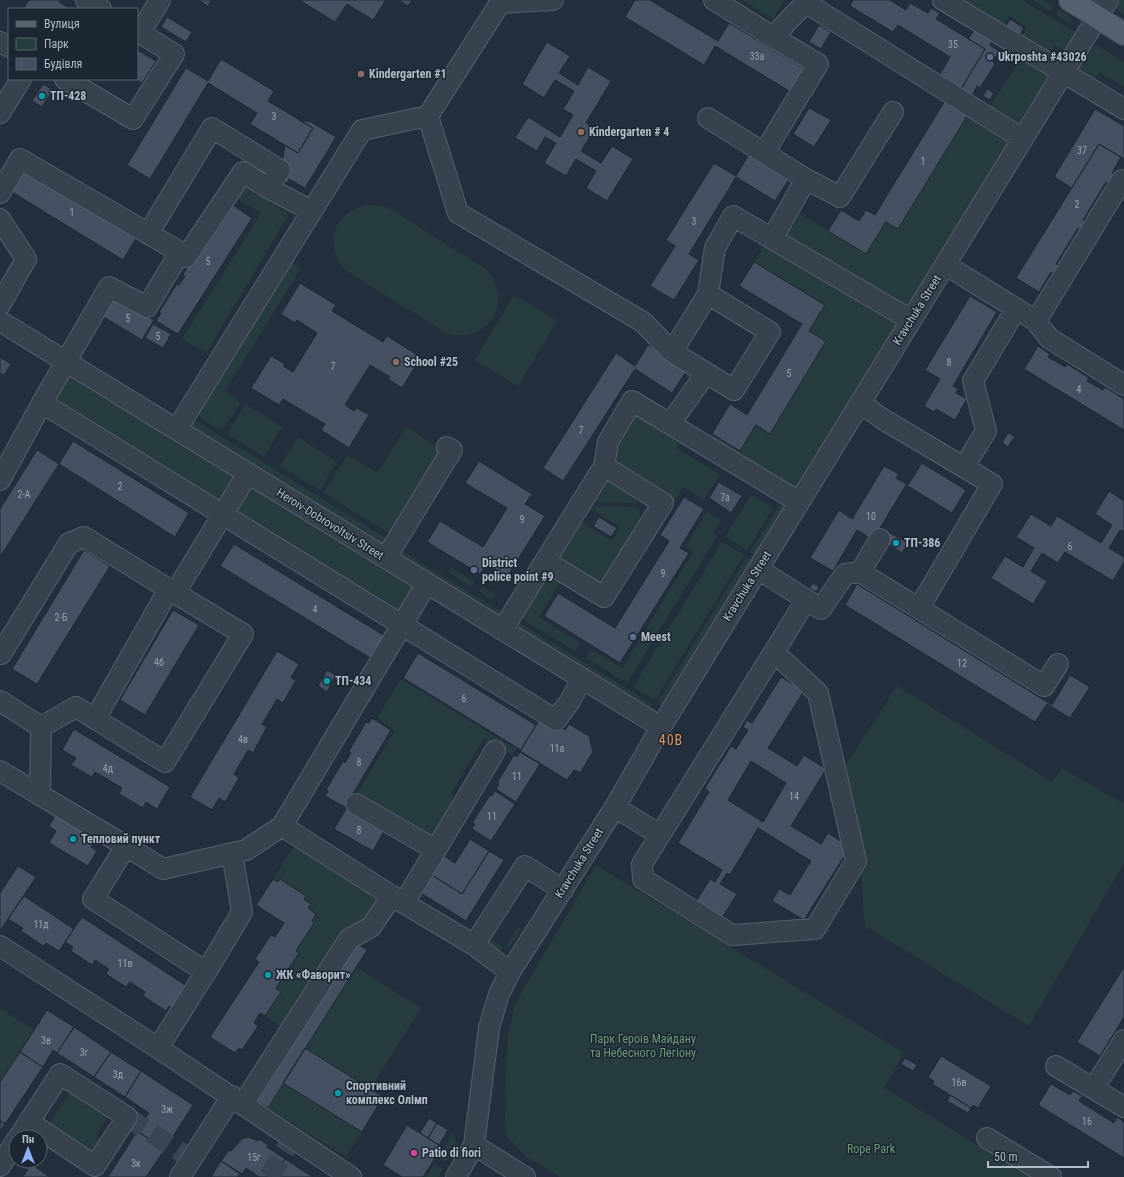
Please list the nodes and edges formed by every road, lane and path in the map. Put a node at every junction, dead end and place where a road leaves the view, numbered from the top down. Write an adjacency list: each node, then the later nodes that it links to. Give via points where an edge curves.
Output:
1 (86, 0): 8 (street)
2 (160, 0): 10 (street)
3 (553, 0): 19 (street, via 500,3)
4 (714, 0): 12 (street)
5 (943, 0): 13 (street)
6 (1070, 0): 9 (main road)
7 (807, 2): 12 (street); 21 (street)
8 (99, 8)
9 (1103, 9): 11 (main road); 13 (street, Kravchuka Street)
10 (139, 32): 15 (street, via 174,54 133,119)
11 (1124, 34)
12 (773, 37): 22 (street, via 818,64)
13 (1064, 73): 16 (street); 21 (street, Kravchuka Street)
14 (20, 80): 18 (street)
15 (67, 80)
16 (1124, 110)
17 (893, 112): 23 (street, via 840,197)
18 (0, 113)
19 (428, 116): 27 (street, via 362,130); 39 (street, via 458,213 643,322)
20 (708, 118): 22 (street)
21 (1023, 139): 32 (street, Kravchuka Street)
22 (764, 153): 23 (street)
23 (806, 179): 30 (street)
24 (1122, 180): 38 (street)
25 (268, 188): 27 (street); 29 (street, via 280,170 212,128); 31 (street, via 243,172 186,257)
26 (0, 193): 29 (street, via 20,159)
27 (312, 211): 46 (street)
28 (0, 219): 34 (street, via 26,259)
29 (148, 234): 31 (street)
30 (772, 239): 33 (street, via 733,216 715,248); 36 (street)
31 (180, 252): 40 (street, via 147,307 110,287)
32 (946, 265): 35 (street); 36 (street, Kravchuka Street)
33 (708, 294): 39 (street); 41 (street, via 770,332 734,390)
34 (0, 305)
35 (1016, 309): 38 (street); 49 (street, via 973,381 986,431)
36 (911, 320): 43 (street, Kravchuka Street)
37 (0, 321): 40 (street, Heroiv-Dobrovoltsiv Street)
38 (1036, 321): 42 (street, via 1049,338)
39 (672, 352): 41 (street)
40 (66, 361): 44 (street); 46 (street, Heroiv-Dobrovoltsiv Street)
41 (706, 373): 45 (street)
42 (1124, 385)
43 (860, 403): 49 (street); 52 (street, Kravchuka Street)
44 (42, 404): 50 (street); 53 (street)
45 (670, 424): 48 (street, via 632,401 608,442); 52 (street)
46 (177, 429): 51 (street, Heroiv-Dobrovoltsiv Street)
47 (446, 447): 55 (street, via 452,450)
48 (604, 466): 56 (street); 56 (street, via 663,502 650,523 604,597)
49 (964, 467): 62 (street, via 992,484)
50 (2, 472)
51 (248, 473): 53 (street); 55 (street, Heroiv-Dobrovoltsiv Street)
52 (799, 502): 57 (street, Kravchuka Street)
53 (223, 514): 60 (street); 63 (street)
54 (880, 539): 58 (street)
55 (386, 558): 59 (street, Heroiv-Dobrovoltsiv Street)
56 (545, 561): 64 (street)
57 (758, 569): 61 (street); 72 (street, Kravchuka Street)
58 (860, 572): 61 (street, via 845,574 822,609); 62 (street)
59 (427, 583): 63 (street); 64 (street, Heroiv-Dobrovoltsiv Street)
60 (172, 591): 66 (street, via 84,537 69,543); 70 (street); 70 (street, via 243,634 165,762)
61 (806, 600): 65 (street)
62 (919, 608): 67 (street, via 1044,686)
63 (402, 626): 68 (street, via 556,720); 78 (street)
64 (503, 629): 68 (street, Heroiv-Dobrovoltsiv Street)
65 (774, 652): 79 (street); 79 (street, via 818,693 856,861 815,929 732,935 643,879 642,864)
66 (1, 654)
67 (1058, 664)
68 (582, 678): 72 (street, Heroiv-Dobrovoltsiv Street)
69 (0, 701): 71 (street)
70 (95, 719): 71 (street, via 76,708)
71 (41, 727): 75 (street)
72 (661, 727): 77 (street, Kravchuka Street)
73 (495, 751): 81 (street)
74 (0, 771): 75 (street)
75 (40, 795): 80 (street)
76 (356, 804): 81 (street)
77 (615, 807): 79 (street); 83 (street, Kravchuka Street)
78 (282, 826): 82 (street, via 246,850); 84 (street)
79 (660, 835)
80 (126, 846): 82 (street, via 163,869); 87 (street, via 93,900)
81 (436, 850): 84 (street)
82 (232, 853): 87 (street, via 242,912)
83 (563, 890): 85 (street, via 525,866); 88 (street, Kravchuka Street)
84 (398, 900): 85 (street); 93 (street, via 371,927 349,938)
85 (474, 945): 88 (street)
86 (0, 946): 90 (street)
87 (206, 972): 90 (street)
88 (510, 972): 97 (street, Kravchuka Street, via 499,994 489,1028)
89 (1124, 1040): 92 (street)
90 (158, 1048): 93 (street)
91 (1056, 1066): 92 (street)
92 (1094, 1088): 94 (street)
93 (238, 1100): 101 (street); 102 (street)
94 (1124, 1106)
95 (24, 1130): 95 (street, via 60,1074 127,1117 95,1166)
96 (987, 1138): 105 (street)
97 (474, 1145): 100 (street); 103 (street, Kravchuka Street)
98 (8, 1154): 99 (street)
99 (0, 1166)
100 (499, 1170): 104 (street)
101 (180, 1177)
102 (351, 1177)
103 (456, 1177)
104 (525, 1177)
105 (1051, 1177)

